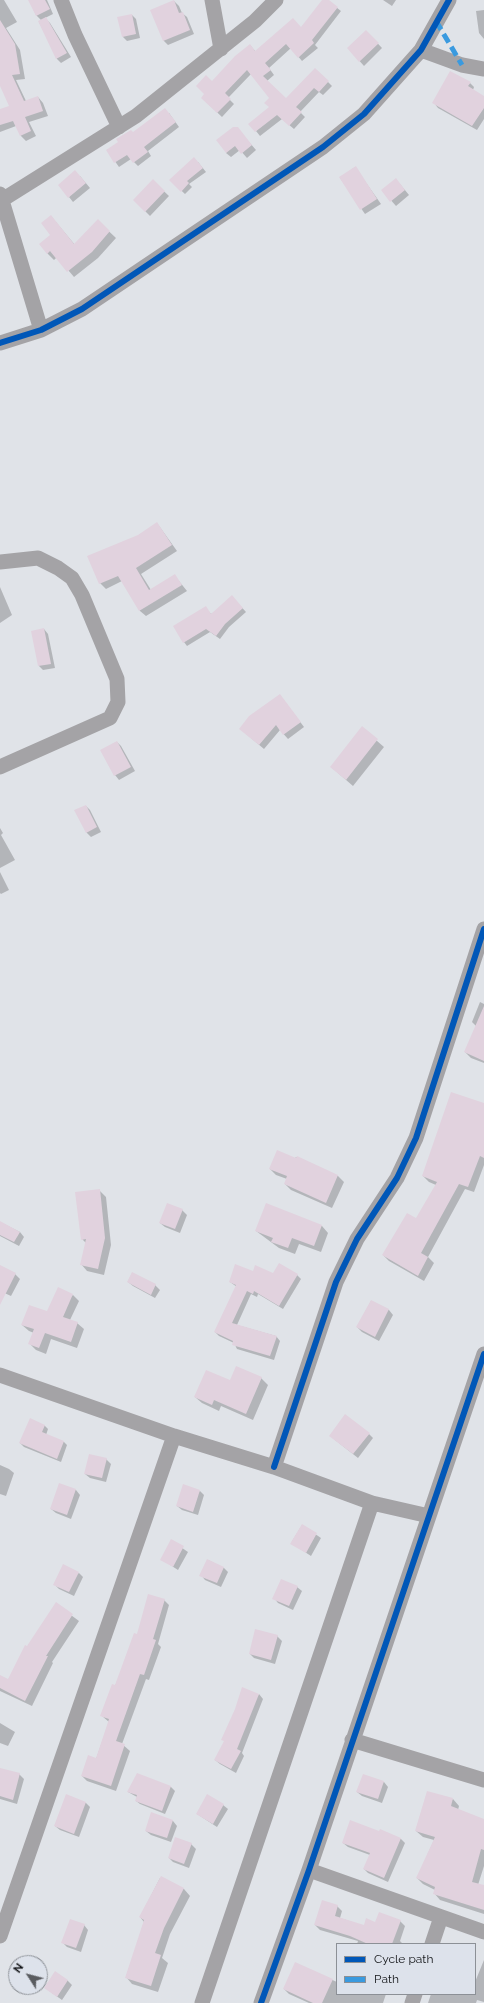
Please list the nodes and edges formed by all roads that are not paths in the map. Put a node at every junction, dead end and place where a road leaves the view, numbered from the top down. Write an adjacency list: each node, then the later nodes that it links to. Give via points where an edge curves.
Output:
1 (61, 0): 8 (street)
2 (212, 0): 5 (street)
3 (276, 0): 5 (street, via 255,22)
4 (449, 0): 6 (street)
5 (221, 49): 8 (street)
6 (421, 50): 7 (street, via 462,65); 10 (street, via 364,114 323,147 117,287)
7 (484, 68)
8 (119, 127): 9 (street)
9 (1, 197): 10 (street)
10 (41, 330): 11 (street)
11 (0, 343)
12 (0, 562): 13 (street, via 38,558 72,578 82,595 117,679 118,702 110,718)
13 (0, 767)
14 (484, 929): 18 (street, via 416,1138 397,1178 357,1240 336,1282)
15 (484, 1354): 20 (street)
16 (0, 1375): 17 (street)
17 (174, 1436): 18 (street); 26 (street)
18 (274, 1467): 19 (street)
19 (372, 1503): 20 (street); 28 (street)
20 (429, 1516): 21 (street)
21 (352, 1740): 22 (street); 23 (street)
22 (484, 1780)
23 (309, 1870): 24 (street); 29 (street)
24 (441, 1916): 25 (street); 27 (street)
25 (484, 1932)
26 (0, 1936)
27 (432, 1943)
28 (202, 2003)
29 (261, 2003)

